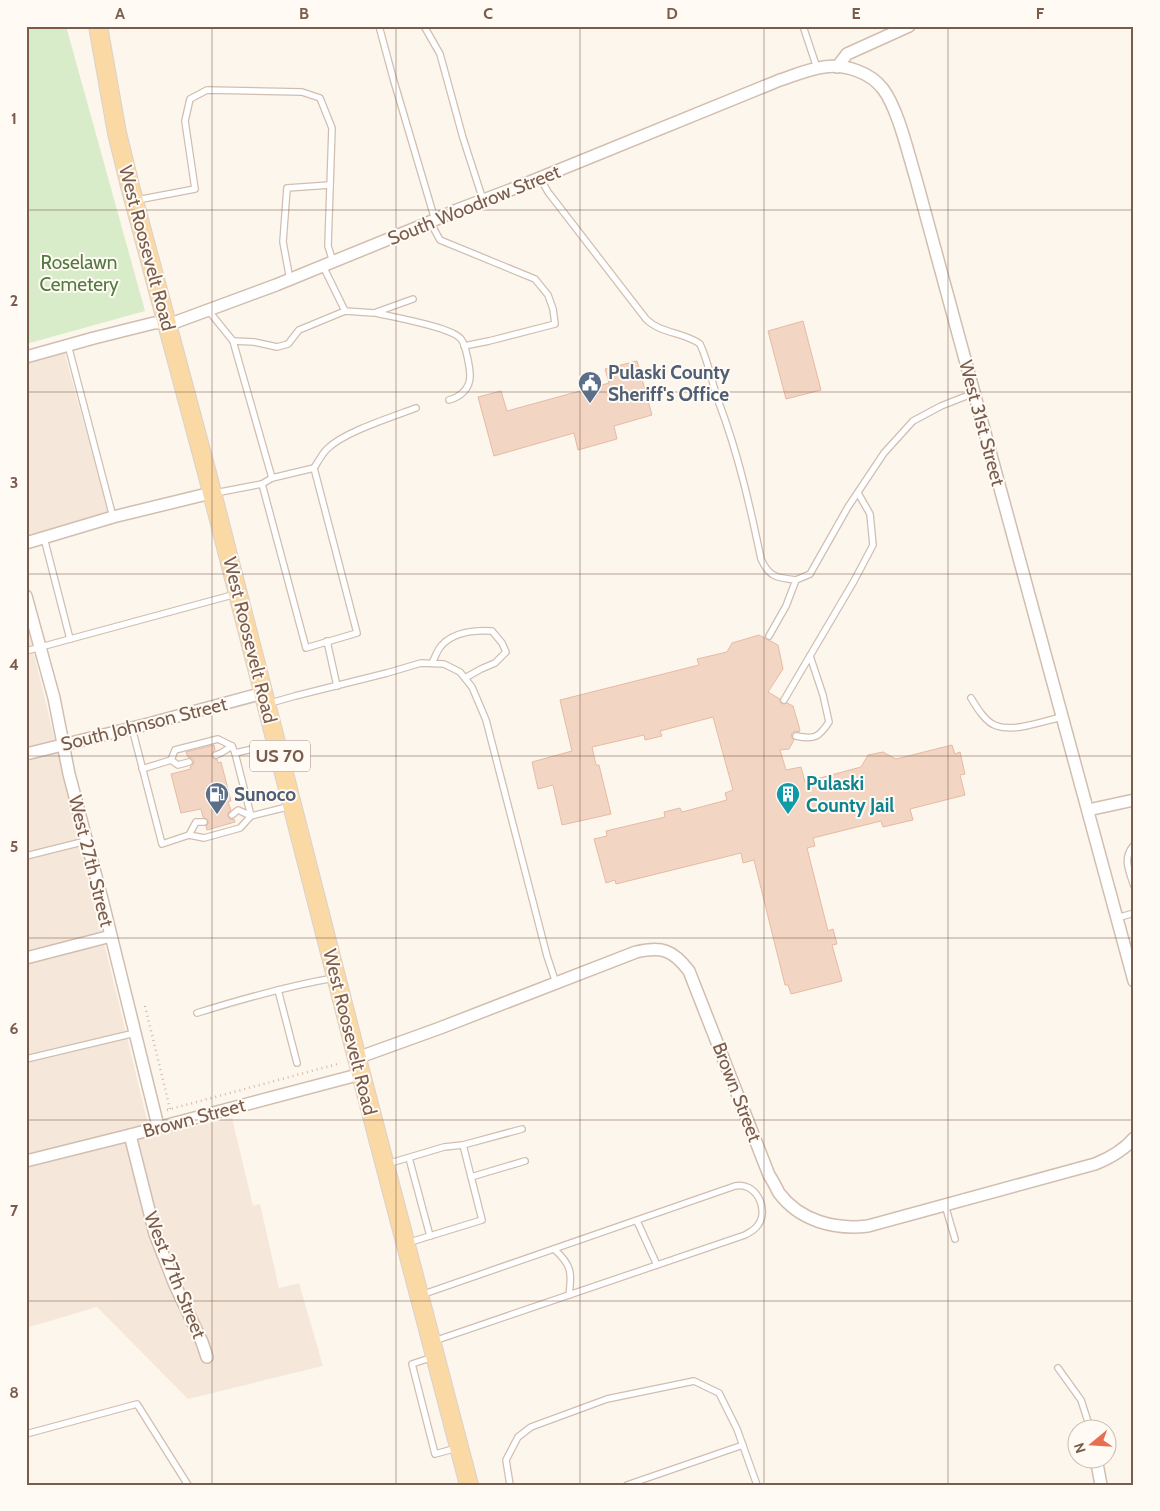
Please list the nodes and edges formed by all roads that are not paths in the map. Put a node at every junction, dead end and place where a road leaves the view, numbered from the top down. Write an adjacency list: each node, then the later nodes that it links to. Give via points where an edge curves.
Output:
1 (98, 26): 10 (main road, West Roosevelt Road / US 70, via 117,133)
2 (379, 26): 12 (lane)
3 (424, 26): 11 (lane, via 440,54)
4 (803, 26): 7 (lane)
5 (909, 26): 6 (street, via 848,54)
6 (837, 67): 7 (street, South Woodrow Street); 24 (street, West 31st Street, via 857,71 874,80 892,105 916,179)
7 (817, 68): 8 (street, South Woodrow Street, via 780,80)
8 (540, 178): 11 (street, South Woodrow Street); 35 (lane, via 646,319 652,325 700,344 741,471 761,559 773,576)
9 (330, 185): 10 (lane, via 332,128 320,98 302,92 208,90 190,98 185,121 195,189); 13 (lane); 14 (lane, via 287,188 283,242)
10 (134, 200): 19 (main road, West Roosevelt Road / US 70)
11 (483, 200): 12 (street, South Woodrow Street)
12 (432, 221): 13 (street, South Woodrow Street); 22 (lane, via 440,240 535,279 548,295 553,309 555,324)
13 (328, 264): 14 (street, South Woodrow Street); 17 (lane)
14 (290, 280): 16 (street, South Woodrow Street)
15 (413, 299): 18 (lane)
16 (208, 310): 19 (street, South Woodrow Street, via 176,322); 20 (lane)
17 (345, 311): 18 (lane); 20 (lane, via 300,330 288,344 277,347)
18 (374, 313): 22 (lane, via 455,333)
19 (167, 322): 21 (street, South Woodrow Street); 30 (main road, West Roosevelt Road / US 70)
20 (233, 341): 28 (lane)
21 (68, 345): 23 (street, South Woodrow Street); 32 (lane)
22 (464, 346): 25 (lane, via 470,376 468,386 458,398)
23 (26, 357)
24 (974, 393): 31 (lane, via 914,421 884,453); 50 (street, West 31st Street)
25 (449, 400)
26 (416, 408): 27 (lane, via 338,440)
27 (314, 468): 28 (lane); 40 (lane, via 357,633)
28 (272, 478): 29 (lane)
29 (262, 484): 30 (lane); 40 (lane, via 306,648)
30 (212, 493): 32 (street); 36 (main road, West Roosevelt Road / US 70)
31 (858, 493): 35 (lane, via 810,574); 43 (lane, via 870,514 873,546)
32 (113, 517): 33 (street)
33 (44, 538): 34 (street); 39 (lane)
34 (26, 543)
35 (796, 580): 38 (lane)
36 (238, 594): 39 (lane); 48 (main road, West Roosevelt Road / US 70)
37 (26, 596): 41 (street, West 27th Street)
38 (769, 636)
39 (70, 640): 41 (lane)
40 (327, 641): 46 (lane)
41 (40, 648): 42 (lane); 54 (street, West 27th Street)
42 (26, 651)
43 (810, 656): 49 (lane); 52 (lane, via 829,722 816,737)
44 (432, 663): 45 (lane, via 444,664); 45 (lane, via 441,646 454,636 480,630 492,631 506,652 495,663); 46 (lane, via 421,663)
45 (465, 678): 81 (lane, via 472,686 486,720)
46 (337, 686): 48 (lane)
47 (972, 698): 50 (lane, via 986,719 996,726 1024,726)
48 (264, 699): 51 (street, South Johnson Street); 53 (main road, West Roosevelt Road / US 70)
49 (784, 700)
50 (1062, 717): 66 (street, West 31st Street)
51 (132, 728): 54 (street, South Johnson Street); 61 (lane)
52 (796, 736)
53 (276, 743): 56 (lane); 63 (main road, West Roosevelt Road / US 70)
54 (63, 744): 57 (street, South Johnson Street); 71 (street, West 27th Street)
55 (232, 746): 56 (lane); 58 (lane); 59 (lane, via 218,738 175,750)
56 (235, 753): 68 (lane)
57 (26, 754)
58 (216, 755)
59 (171, 760): 60 (lane, via 178,765); 61 (lane)
60 (189, 762)
61 (142, 768): 70 (lane, via 162,844)
62 (1134, 800): 66 (street)
63 (292, 806): 68 (lane); 79 (main road, West Roosevelt Road / US 70)
64 (230, 808): 65 (lane)
65 (238, 810): 67 (lane); 68 (lane)
66 (1088, 810): 76 (street)
67 (232, 815)
68 (251, 816): 70 (lane, via 240,828 204,838)
69 (203, 819): 70 (lane, via 196,822)
70 (189, 835)
71 (86, 841): 73 (lane); 77 (street, West 27th Street)
72 (1134, 845): 74 (lane, via 1126,861)
73 (26, 856)
74 (1134, 886)
75 (1134, 913): 76 (lane)
76 (1117, 918): 80 (street)
77 (111, 936): 78 (street); 84 (street, West 27th Street)
78 (26, 958)
79 (336, 978): 82 (lane); 87 (main road, West Roosevelt Road / US 70)
80 (1134, 981)
81 (556, 983): 87 (street, Brown Street); 98 (street, Brown Street, via 651,948 674,955 692,977 769,1176 789,1203 811,1219 853,1228)
82 (278, 990): 83 (lane); 86 (lane)
83 (197, 1012)
84 (135, 1033): 85 (lane); 88 (street, West 27th Street)
85 (26, 1059)
86 (297, 1063)
87 (353, 1065): 88 (street, Brown Street); 96 (main road, West Roosevelt Road / US 70)
88 (158, 1126): 90 (street, Brown Street)
89 (522, 1129): 92 (lane)
90 (130, 1135): 94 (street, Brown Street); 108 (street, West 27th Street, via 155,1234)
91 (1134, 1138): 98 (street, Brown Street, via 1120,1151 1095,1164)
92 (463, 1145): 93 (lane); 97 (lane)
93 (409, 1158): 96 (lane); 100 (lane)
94 (26, 1161)
95 (525, 1161): 97 (lane)
96 (384, 1165): 102 (main road, West Roosevelt Road / US 70)
97 (471, 1177): 100 (lane, via 482,1220)
98 (945, 1205): 101 (lane)
99 (637, 1221): 103 (lane); 104 (lane); 104 (lane, via 739,1185 749,1187 757,1195 762,1212 758,1225 752,1231)
100 (430, 1236): 102 (lane)
101 (955, 1239)
102 (405, 1244): 106 (main road, West Roosevelt Road / US 70)
103 (554, 1249): 105 (lane, via 569,1267); 106 (lane)
104 (657, 1265): 105 (lane)
105 (569, 1295): 107 (lane)
106 (419, 1296): 107 (main road, West Roosevelt Road / US 70)
107 (433, 1349): 113 (main road, West Roosevelt Road / US 70); 113 (lane, via 412,1364 435,1454)
108 (207, 1357)
109 (1058, 1368): 110 (lane, via 1081,1400)
110 (1087, 1418)
111 (26, 1434): 116 (lane, via 137,1404)
112 (743, 1446): 118 (lane, via 719,1393 694,1381 607,1399 531,1427 518,1437 506,1460); 119 (lane); 120 (lane)
113 (459, 1447): 117 (main road, West Roosevelt Road / US 70)
114 (1098, 1468): 115 (street)
115 (1101, 1483)
116 (188, 1485)
117 (469, 1485)
118 (510, 1485)
119 (627, 1485)
120 (757, 1485)

